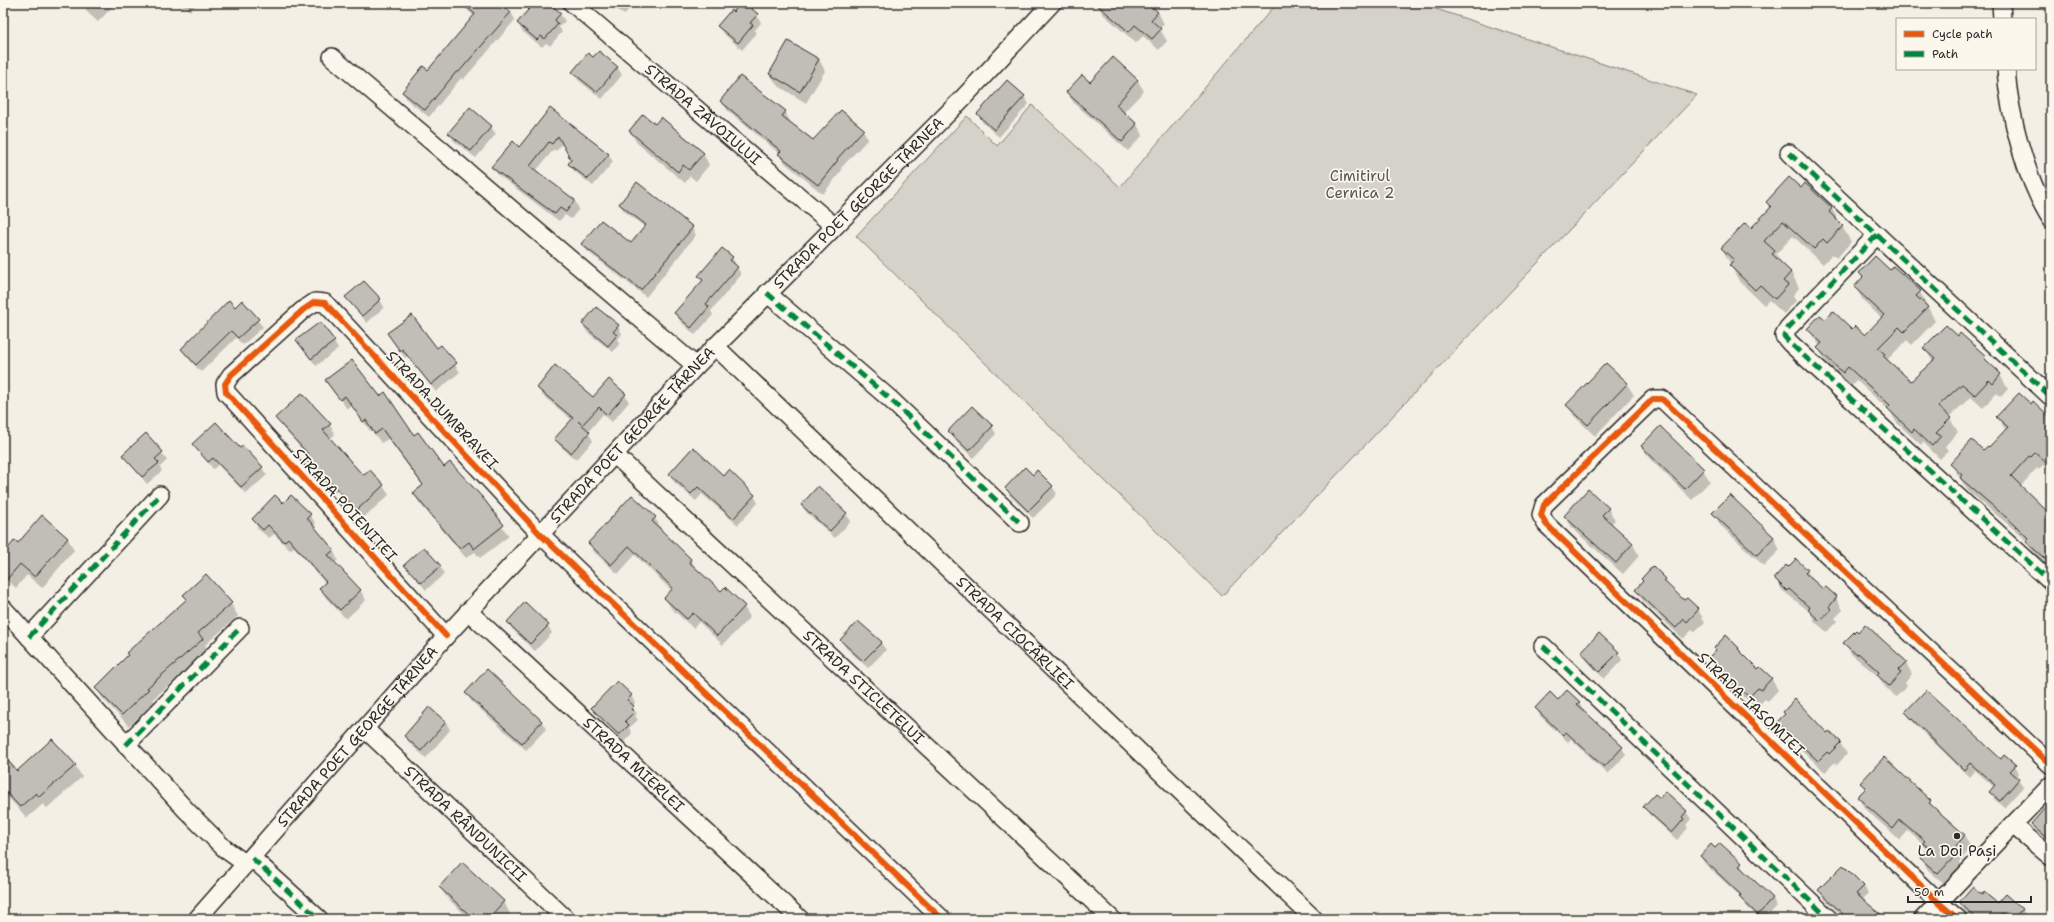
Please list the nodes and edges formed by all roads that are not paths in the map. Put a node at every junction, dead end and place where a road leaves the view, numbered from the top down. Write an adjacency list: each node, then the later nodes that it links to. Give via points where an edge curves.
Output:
1 (572, 3): 9 (street, STRADA ZĂVOIULUI)
2 (1052, 3): 9 (street, STRADA POET GEORGE ȚĂRNEA, via 962,99)
3 (2001, 3): 4 (street)
4 (2002, 18)
5 (332, 56): 14 (street)
6 (2006, 70): 8 (street, via 2013,115 2024,158)
7 (1789, 153): 10 (street)
8 (2051, 219)
9 (834, 226): 11 (street, STRADA POET GEORGE ȚĂRNEA)
10 (1877, 235): 15 (street); 20 (street, via 1788,328 1784,336)
11 (768, 293): 13 (street, STRADA POET GEORGE ȚĂRNEA); 18 (street, via 890,399)
12 (325, 303): 19 (street, STRADA DUMBRAVEI); 25 (street, STRADA POIENIȚEI, via 315,302 303,310 231,375 225,384 226,392)
13 (715, 346): 14 (street, STRADA POET GEORGE ȚĂRNEA); 41 (street, STRADA CIOCÂRLIEI)
14 (696, 366): 16 (street, STRADA POET GEORGE ȚĂRNEA)
15 (2051, 397)
16 (615, 455): 19 (street, STRADA POET GEORGE ȚĂRNEA); 40 (street, STRADA STICLETELUI)
17 (160, 495): 24 (street)
18 (1020, 523)
19 (540, 534): 22 (street, STRADA POET GEORGE ȚĂRNEA); 39 (street, STRADA DUMBRAVEI)
20 (2051, 582)
21 (3, 608): 24 (street)
22 (468, 611): 25 (street, STRADA POET GEORGE ȚĂRNEA); 38 (street, STRADA MIERLEI)
23 (240, 628): 28 (street)
24 (29, 636): 28 (street)
25 (446, 636): 27 (street, STRADA POET GEORGE ȚĂRNEA)
26 (1543, 646): 42 (street)
27 (364, 728): 33 (street, STRADA POET GEORGE ȚĂRNEA); 37 (street, STRADA RÂNDUNICII)
28 (126, 745): 33 (street, via 225,849)
29 (2051, 765): 34 (street, STRADA IASOMIEI, via 1662,399 1653,399 1544,505 1541,515 1546,524)
30 (2051, 785): 31 (street)
31 (2013, 825): 32 (street); 34 (street)
32 (2051, 858)
33 (249, 861): 35 (street, STRADA POET GEORGE ȚĂRNEA); 36 (street)
34 (1939, 903): 43 (street); 44 (street, STRADA IASOMIEI)
35 (196, 919)
36 (319, 919)
37 (566, 919)
38 (800, 919)
39 (942, 919)
40 (1112, 919)
41 (1314, 919)
42 (1829, 919)
43 (1923, 919)
44 (1958, 919)

